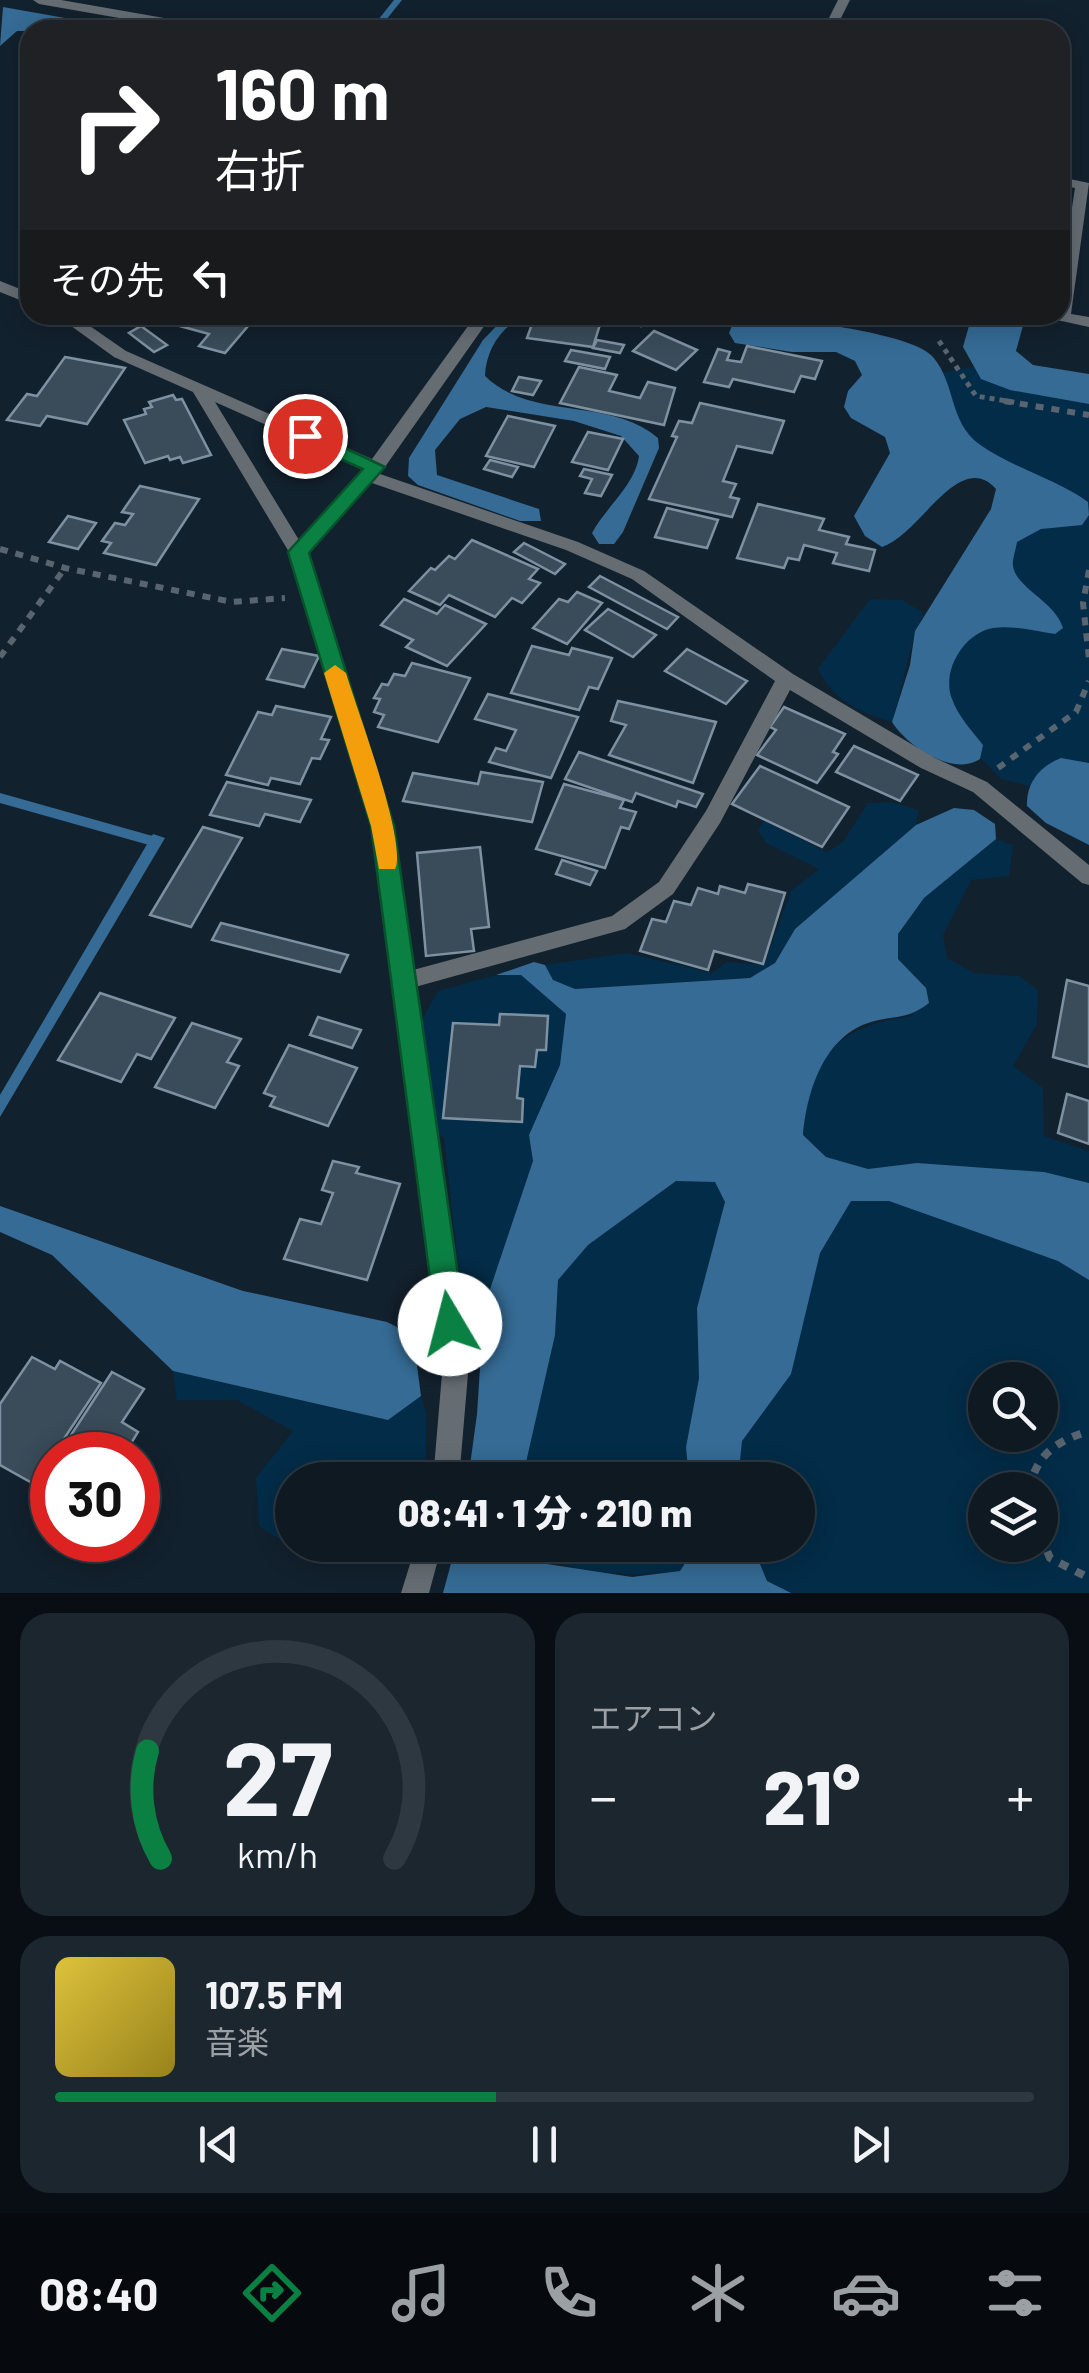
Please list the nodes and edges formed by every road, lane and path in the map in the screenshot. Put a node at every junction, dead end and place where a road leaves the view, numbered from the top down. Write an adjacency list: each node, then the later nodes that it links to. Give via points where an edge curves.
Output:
1 (39, 0): 2 (street)
2 (153, 20)
3 (1070, 183): 4 (street, via 1083,186)
4 (1070, 271)
5 (78, 325): 8 (street, via 120,354)
6 (477, 325): 10 (street)
7 (939, 341): 9 (path, via 976,396)
8 (199, 388): 10 (street); 12 (street)
9 (1089, 415)
10 (372, 472): 12 (street); 18 (street, via 638,575)
11 (0, 549): 13 (path)
12 (298, 552): 15 (street)
13 (66, 568): 15 (path, via 232,602); 16 (path)
14 (1089, 570): 17 (path)
15 (311, 596): 22 (street, via 382,826)
16 (0, 657)
17 (1089, 660)
18 (786, 678): 20 (street); 22 (street, via 666,888 618,922)
19 (1089, 682): 20 (path, via 1076,712)
20 (980, 787): 21 (street)
21 (1089, 878)
22 (404, 981): 24 (street, via 456,1362)
23 (1089, 1431): 25 (path, via 1052,1443)
24 (448, 1462)
25 (1032, 1472)
26 (424, 1562): 29 (street)
27 (1058, 1562): 28 (path)
28 (1089, 1578)
29 (416, 1593)

